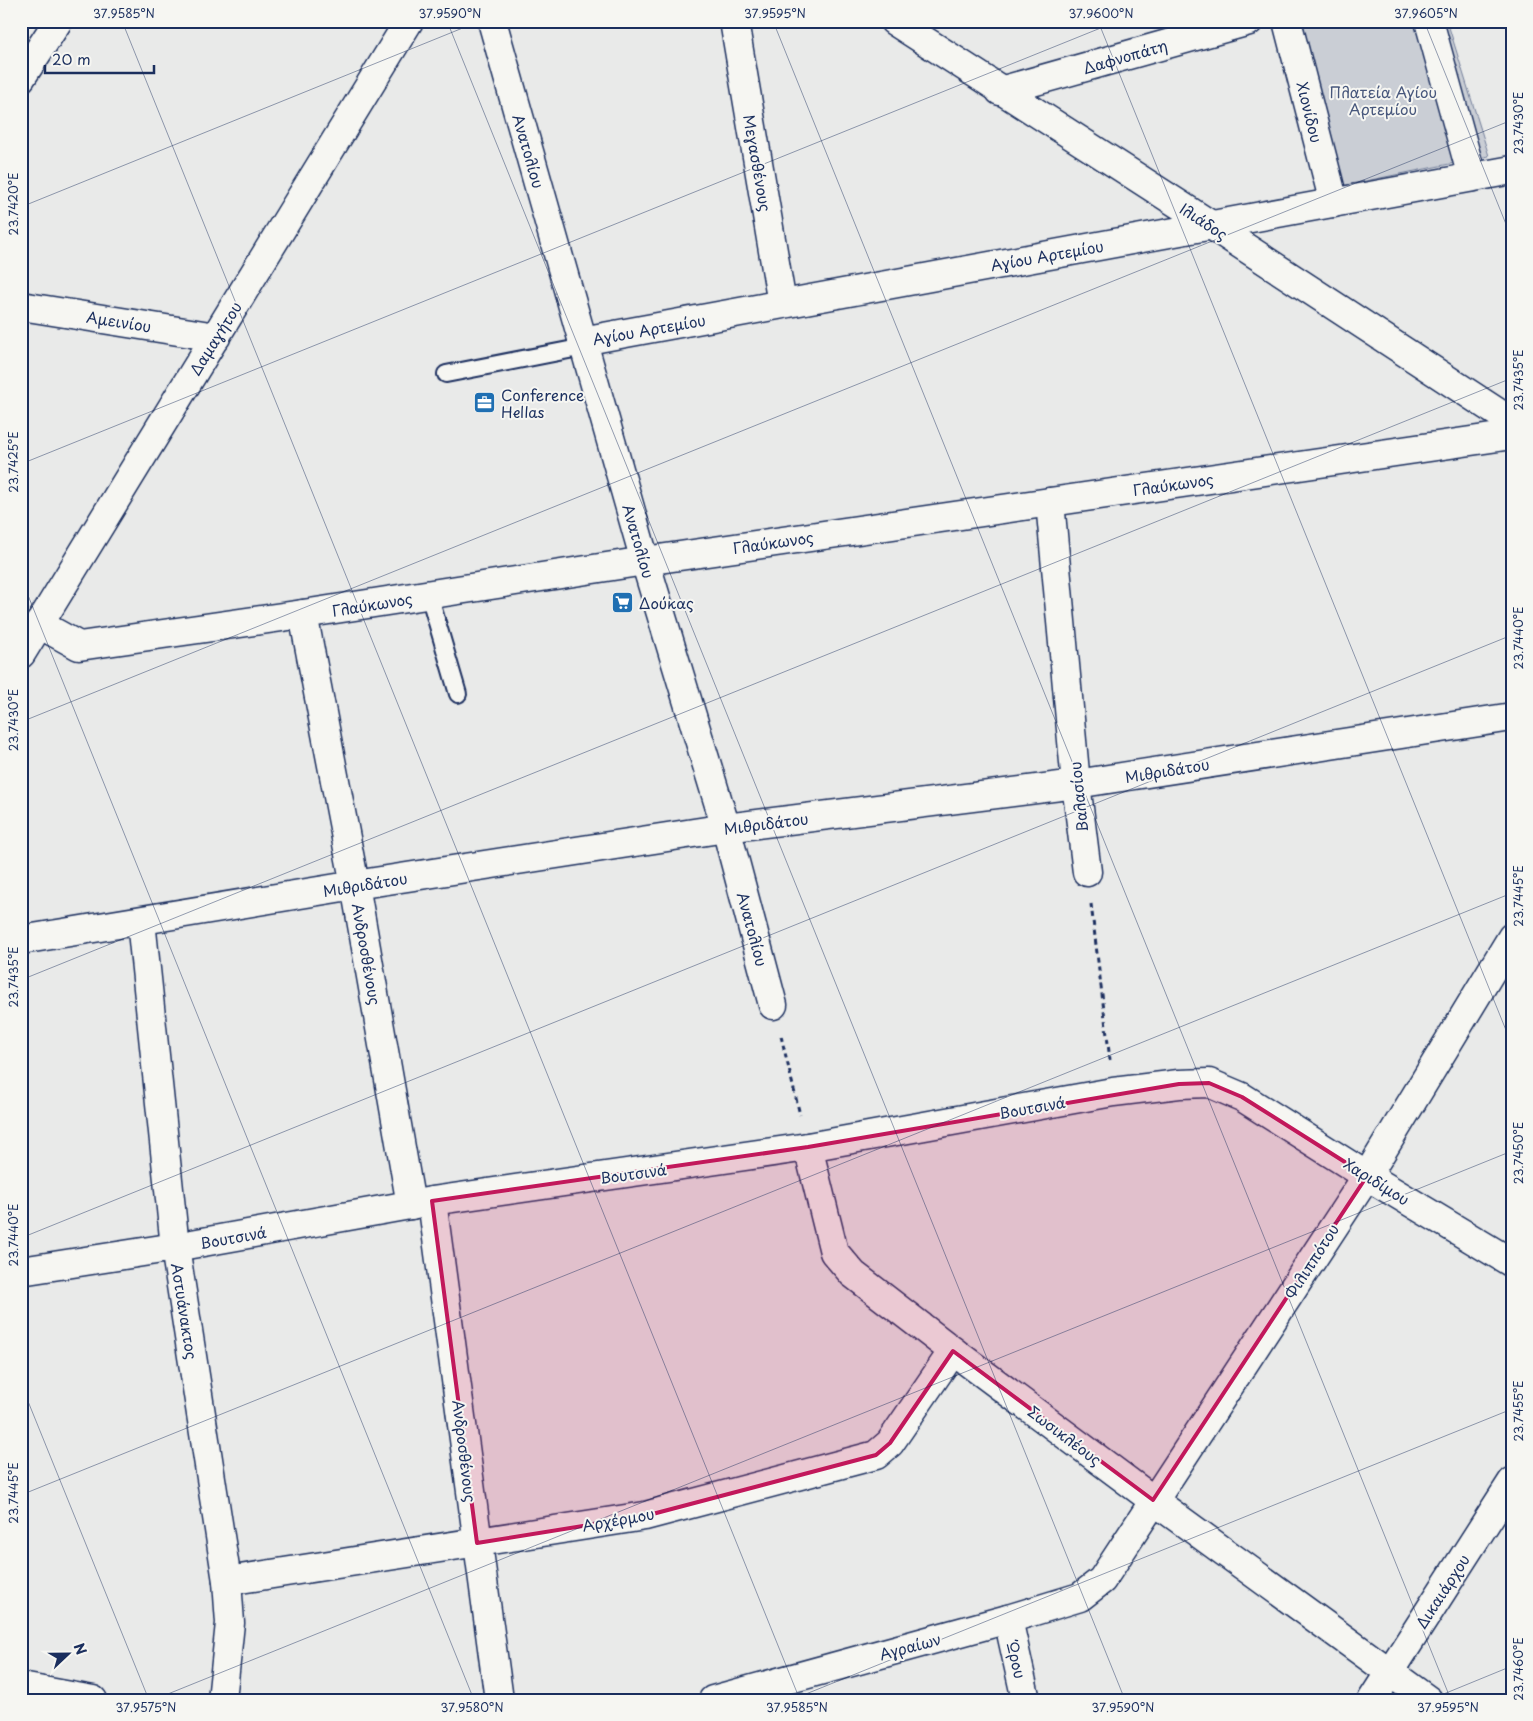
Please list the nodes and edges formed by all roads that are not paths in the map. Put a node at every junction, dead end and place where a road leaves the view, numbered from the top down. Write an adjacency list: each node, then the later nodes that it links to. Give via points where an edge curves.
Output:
1 (58, 21): 9 (street)
2 (409, 21): 17 (street, Δαμαγήτου)
3 (492, 21): 18 (street, Ανατολίου)
4 (734, 21): 15 (street, Μεγασθένους)
5 (894, 21): 10 (street, Ιλιάδος)
6 (1249, 21): 10 (street, Δαφνοπάτη)
7 (1287, 21): 13 (street, Χιονίδου)
8 (1429, 21): 12 (street)
9 (21, 78)
10 (1000, 90): 14 (street, Ιλιάδος)
11 (1512, 170): 12 (street, Αγίου Αρτεμίου)
12 (1472, 177): 13 (street, Αγίου Αρτεμίου)
13 (1334, 203): 14 (street, Αγίου Αρτεμίου)
14 (1211, 225): 15 (street, Αγίου Αρτεμίου); 20 (street, Ιλιάδος)
15 (782, 304): 18 (street, Αγίου Αρτεμίου)
16 (21, 306): 17 (street, Αμεινίου)
17 (216, 337): 26 (street, Δαμαγήτου)
18 (583, 344): 19 (lane); 23 (street, Ανατολίου)
19 (446, 374)
20 (1512, 422)
21 (1512, 435): 22 (street, Γλαύκωνος)
22 (1050, 502): 23 (street, Γλαύκωνος); 30 (street, Βαλασίου)
23 (645, 561): 24 (street, Γλαύκωνος); 31 (street, Ανατολίου)
24 (429, 595): 25 (street, Γλαύκωνος); 28 (lane)
25 (303, 614): 26 (street, Γλαύκωνος, via 79,646); 33 (street, Ανδροσθένους)
26 (39, 624): 27 (street, Δαμαγήτου)
27 (21, 654)
28 (458, 694)
29 (1512, 717): 30 (street, Μιθριδάτου)
30 (1076, 784): 31 (street, Μιθριδάτου); 32 (street, Βαλασίου)
31 (726, 828): 33 (street, Μιθριδάτου); 37 (street, Ανατολίου)
32 (1087, 872)
33 (355, 885): 34 (street, Μιθριδάτου); 41 (street, Ανδροσθένους)
34 (141, 921): 36 (street, Μιθριδάτου); 42 (street, Αστυάνακτος)
35 (1512, 937): 40 (street, Φιλιππότου)
36 (21, 940)
37 (773, 1005)
38 (1242, 1097): 39 (street, Βουτσινά, via 1209,1084 1178,1084 1114,1092); 40 (street, Χαριδίμου)
39 (808, 1147): 41 (street, Βουτσινά); 45 (street, Σωσικλέους, via 834,1252 852,1274)
40 (1367, 1176): 43 (street, Χαριδίμου); 47 (street, Φιλιππότου)
41 (422, 1203): 42 (street, Βουτσινά); 48 (street, Ανδροσθένους)
42 (176, 1247): 44 (street, Βουτσινά); 50 (street, Αστυάνακτος)
43 (1512, 1264)
44 (21, 1271)
45 (953, 1352): 47 (street, Σωσικλέους); 48 (street, Αρχέρμου, via 890,1443 876,1455 645,1516)
46 (1512, 1482): 52 (street, Δικαιάρχου)
47 (1153, 1500): 49 (street, Φιλιππότου); 52 (street, Σωσικλέους)
48 (477, 1542): 50 (street, Αρχέρμου); 56 (street, Ανδροσθένους)
49 (1102, 1580): 51 (street, Αγραίων, via 1080,1597)
50 (227, 1581): 55 (street, Αστυάνακτος, via 230,1623)
51 (1008, 1620): 57 (street, Αγραίων); 58 (street, Ώρου)
52 (1390, 1672): 59 (street, Δικαιάρχου); 60 (street, Σωσικλέους)
53 (21, 1687): 54 (street)
54 (93, 1700)
55 (222, 1700)
56 (499, 1700)
57 (713, 1700)
58 (1026, 1700)
59 (1372, 1700)
60 (1428, 1700)

